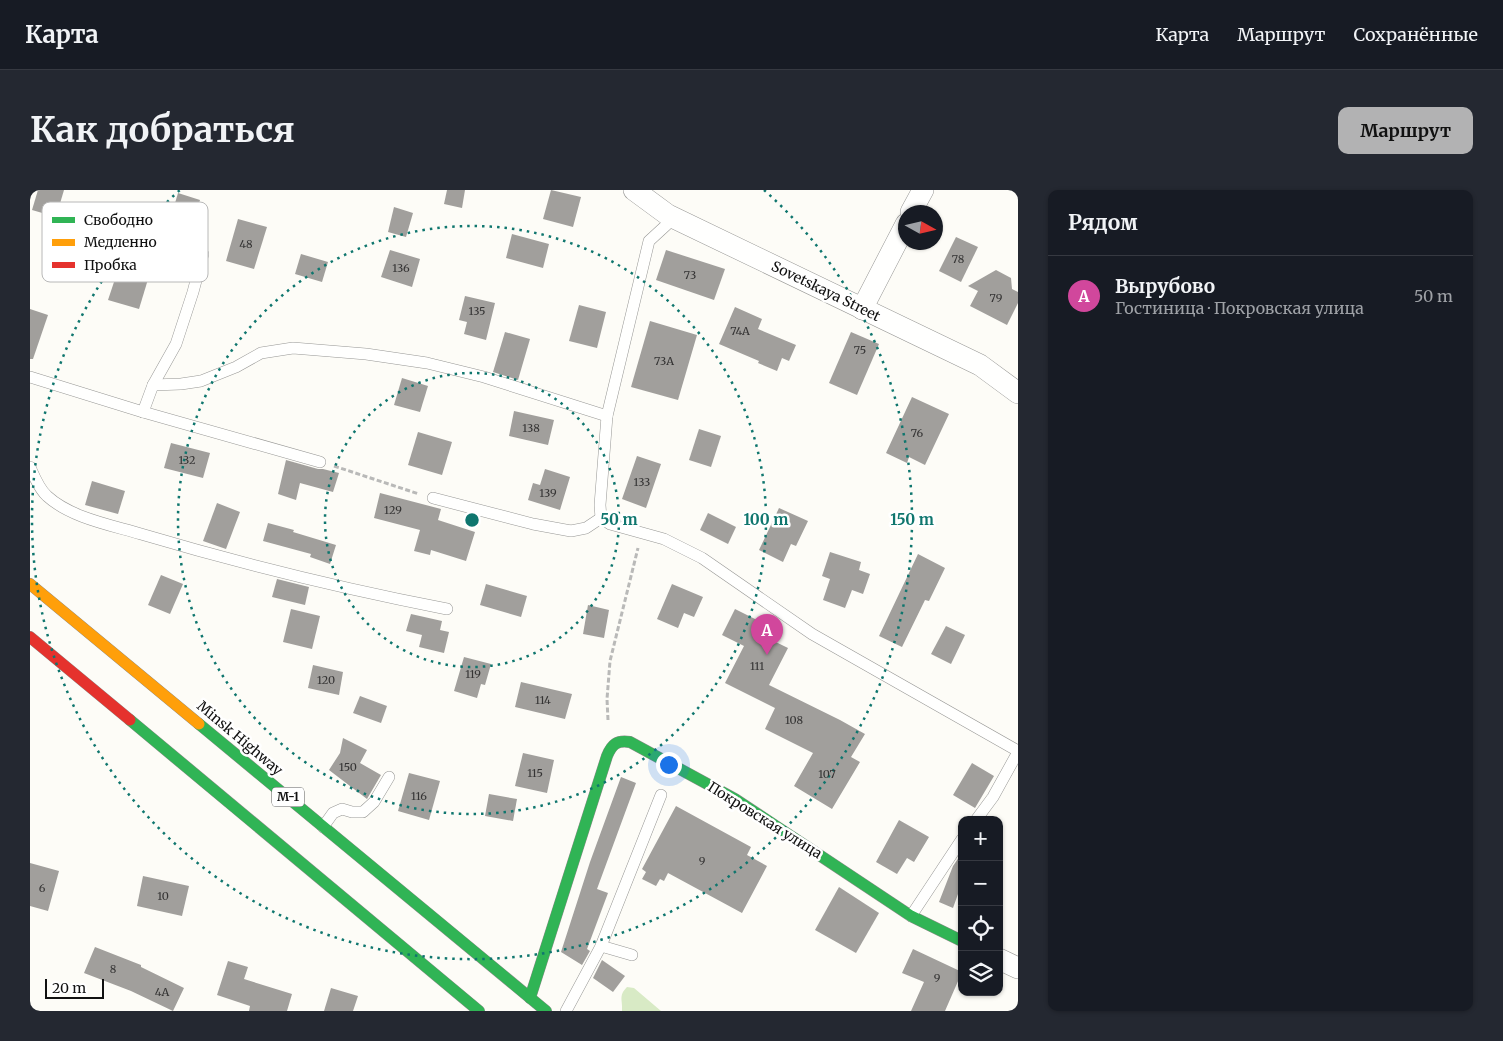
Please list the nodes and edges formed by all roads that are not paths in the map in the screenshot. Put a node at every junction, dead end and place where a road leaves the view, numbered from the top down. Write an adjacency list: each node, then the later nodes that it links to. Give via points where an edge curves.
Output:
1 (634, 190): 4 (street, Sovetskaya Street)
2 (923, 190): 3 (street)
3 (915, 205)
4 (674, 218): 7 (street, Sovetskaya Street); 12 (lane, via 649,241)
5 (898, 239): 7 (street)
6 (196, 282): 9 (lane, via 176,344)
7 (862, 309): 10 (street, Sovetskaya Street, via 980,365)
8 (30, 377): 11 (lane)
9 (153, 385): 11 (lane); 12 (lane, via 201,381 260,353 293,348 427,363 484,377)
10 (1018, 393)
11 (143, 412): 13 (lane)
12 (607, 416): 16 (lane)
13 (320, 462)
14 (30, 467): 18 (lane, via 46,496 78,515 205,553 378,595)
15 (433, 498): 16 (lane, via 571,531 586,528)
16 (601, 518): 20 (lane, via 610,524 664,539 702,558 812,634)
17 (30, 584): 24 (main road, Minsk Highway / М-1)
18 (447, 608)
19 (30, 637): 33 (main road)
20 (1018, 752): 23 (lane, via 993,798)
21 (388, 777): 24 (lane, via 374,802 363,812 342,809 333,813)
22 (661, 795): 28 (lane)
23 (979, 816)
24 (323, 827): 32 (main road, Minsk Highway / М-1)
25 (958, 844): 26 (lane)
26 (911, 916): 27 (main road, Покровская улица); 32 (main road, Покровская улица, via 735,799 622,740 615,742 607,756)
27 (958, 939)
28 (601, 946): 29 (lane); 35 (lane)
29 (632, 955)
30 (1003, 961): 31 (street)
31 (1018, 968)
32 (530, 998): 34 (main road, Minsk Highway / М-1)
33 (479, 1011)
34 (546, 1011)
35 (566, 1011)

